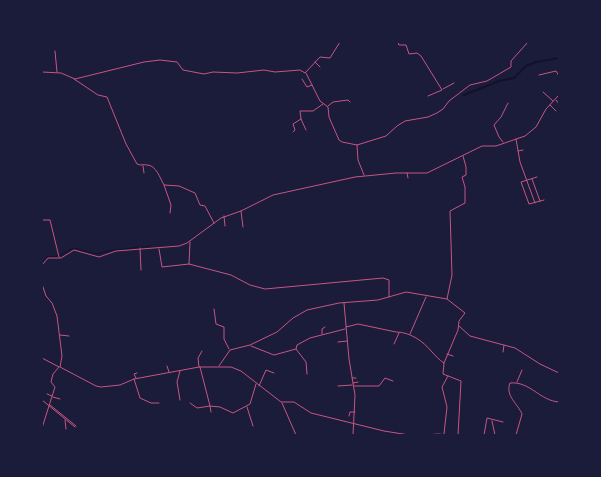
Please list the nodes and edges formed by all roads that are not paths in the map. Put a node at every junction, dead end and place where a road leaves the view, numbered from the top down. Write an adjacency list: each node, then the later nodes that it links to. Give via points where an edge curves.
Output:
1 (340, 42): 5 (street, via 330,58 320,56)
2 (398, 42): 16 (street, via 399,45 406,45 409,54 417,53 421,56)
3 (528, 42): 34 (street, via 512,60 511,67 486,81 470,85 449,100 442,110 428,117 406,121 386,136)
4 (55, 51): 8 (street)
5 (315, 62): 6 (street); 9 (street)
6 (320, 67)
7 (42, 72): 8 (street)
8 (57, 72): 12 (street)
9 (306, 73): 12 (street, via 300,70 264,70 204,74 182,70 174,60 160,60); 15 (street)
10 (539, 75): 11 (street, via 556,71)
11 (559, 76)
12 (74, 79): 40 (street, via 96,94 107,97 129,151 137,164)
13 (302, 79): 15 (street, via 307,87)
14 (454, 83): 16 (street)
15 (313, 85): 24 (street)
16 (442, 90): 19 (street)
17 (544, 92): 21 (street)
18 (559, 95): 20 (street)
19 (428, 96)
20 (555, 99): 21 (street); 25 (street)
21 (553, 101): 26 (street)
22 (350, 102): 27 (street, via 341,100)
23 (508, 103): 33 (street, via 494,125)
24 (323, 104): 27 (street); 29 (street, via 313,111 300,111)
25 (559, 104)
26 (550, 105): 28 (street); 32 (street, via 535,128)
27 (327, 106): 34 (street, via 340,141)
28 (556, 111)
29 (301, 119): 30 (street); 31 (street, via 293,124)
30 (306, 130)
31 (293, 132)
32 (516, 139): 33 (street); 35 (street)
33 (503, 142): 37 (street, via 496,146 485,145)
34 (357, 145): 43 (street, via 358,160)
35 (518, 150): 36 (street); 39 (street)
36 (523, 150)
37 (463, 156): 42 (street, via 427,173); 69 (street, via 466,167 466,175 462,177 465,203 450,211 452,275)
38 (524, 161): 39 (street)
39 (520, 162): 47 (street)
40 (143, 165): 41 (street); 48 (street, via 152,167)
41 (144, 173)
42 (407, 173): 43 (street); 45 (street)
43 (364, 176): 52 (street, via 273,195)
44 (537, 177): 46 (street)
45 (408, 178)
46 (532, 179): 47 (street); 50 (street)
47 (526, 180): 51 (street); 51 (street, via 520,183 523,192 528,204)
48 (164, 185): 53 (street, via 171,205); 56 (street, via 179,186 194,193)
49 (544, 200): 50 (street)
50 (540, 201): 51 (street)
51 (535, 202)
52 (241, 211): 54 (street); 58 (street)
53 (170, 213)
54 (224, 216): 56 (street); 57 (street)
55 (42, 220): 62 (street, via 50,220)
56 (214, 223): 59 (street)
57 (225, 226)
58 (243, 227)
59 (190, 241): 61 (street, via 179,246); 63 (street)
60 (140, 248): 61 (street); 62 (street, via 106,253 99,257 74,250); 65 (street)
61 (159, 248): 63 (street, via 162,268)
62 (59, 258): 64 (street, via 48,258)
63 (189, 264): 68 (street, via 230,275 250,286 262,289 386,278 389,282)
64 (42, 265)
65 (141, 270)
66 (42, 284): 77 (street, via 57,316)
67 (426, 296): 68 (street, via 406,292); 69 (street); 76 (street)
68 (389, 297): 70 (street)
69 (448, 299): 72 (street, via 465,312)
70 (344, 303): 74 (street); 85 (street, via 307,310 277,332)
71 (214, 309): 88 (street, via 216,324 224,327 224,339)
72 (459, 326): 86 (street, via 471,337); 91 (street)
73 (325, 327): 78 (street, via 321,330)
74 (346, 328): 75 (street, via 359,324); 78 (street); 82 (street)
75 (399, 333): 76 (street); 84 (street)
76 (410, 334): 94 (street)
77 (60, 335): 79 (street); 80 (street)
78 (322, 335): 87 (street, via 304,341)
79 (69, 336)
80 (60, 340): 81 (street); 96 (street)
81 (56, 341)
82 (347, 341): 83 (street); 107 (street)
83 (338, 342)
84 (394, 344)
85 (250, 345): 87 (street, via 273,355); 88 (street)
86 (504, 345): 90 (street); 104 (street, via 515,348)
87 (296, 349): 105 (street, via 306,362)
88 (230, 350): 98 (street)
89 (202, 351): 97 (street, via 198,358)
90 (503, 352)
91 (447, 354): 92 (street); 94 (street)
92 (454, 356)
93 (42, 358): 96 (street)
94 (444, 364): 106 (street, via 442,373)
95 (167, 366): 101 (street)
96 (60, 367): 109 (street, via 98,386 120,385); 118 (street, via 52,376 51,382 55,387)
97 (199, 367): 98 (street); 99 (street); 127 (street)
98 (218, 368): 113 (street, via 235,368)
99 (180, 370): 101 (street); 121 (street, via 176,382)
100 (522, 370): 112 (street)
101 (169, 372): 109 (street)
102 (137, 373): 109 (street, via 134,374)
103 (274, 373): 115 (street, via 266,370)
104 (559, 373)
105 (307, 374)
106 (448, 376): 144 (street, via 442,387 447,406); 146 (street, via 461,381)
107 (352, 378): 108 (street); 114 (street)
108 (356, 378)
109 (135, 379): 123 (street, via 140,398)
110 (393, 381): 114 (street, via 385,378 379,386)
111 (358, 382): 114 (street)
112 (517, 383): 122 (street); 149 (street, via 509,384 511,397 522,414)
113 (256, 384): 115 (street); 128 (street, via 251,404)
114 (353, 385): 116 (street); 130 (street)
115 (259, 386): 125 (street)
116 (338, 386)
117 (47, 394): 118 (street)
118 (53, 397): 119 (street); 126 (street)
119 (60, 399)
120 (42, 400): 126 (street)
121 (180, 400)
122 (559, 402)
123 (159, 403)
124 (190, 403): 127 (street, via 197,408)
125 (282, 403): 135 (street, via 294,402 309,413); 140 (street)
126 (50, 405): 132 (street); 138 (street)
127 (210, 406): 128 (street, via 233,413); 129 (street)
128 (246, 407): 137 (street)
129 (211, 412)
130 (355, 412): 131 (street, via 350,412); 135 (street)
131 (349, 416)
132 (66, 418): 136 (street); 139 (street)
133 (492, 420): 134 (street); 147 (street, via 487,418); 148 (street)
134 (502, 422)
135 (354, 423): 141 (street); 142 (street)
136 (76, 426)
137 (253, 426)
138 (42, 428)
139 (66, 429)
140 (296, 435)
141 (353, 435)
142 (409, 435)
143 (426, 435): 144 (street)
144 (444, 435): 145 (street)
145 (447, 435)
146 (458, 435)
147 (484, 435)
148 (494, 435)
149 (516, 435)

